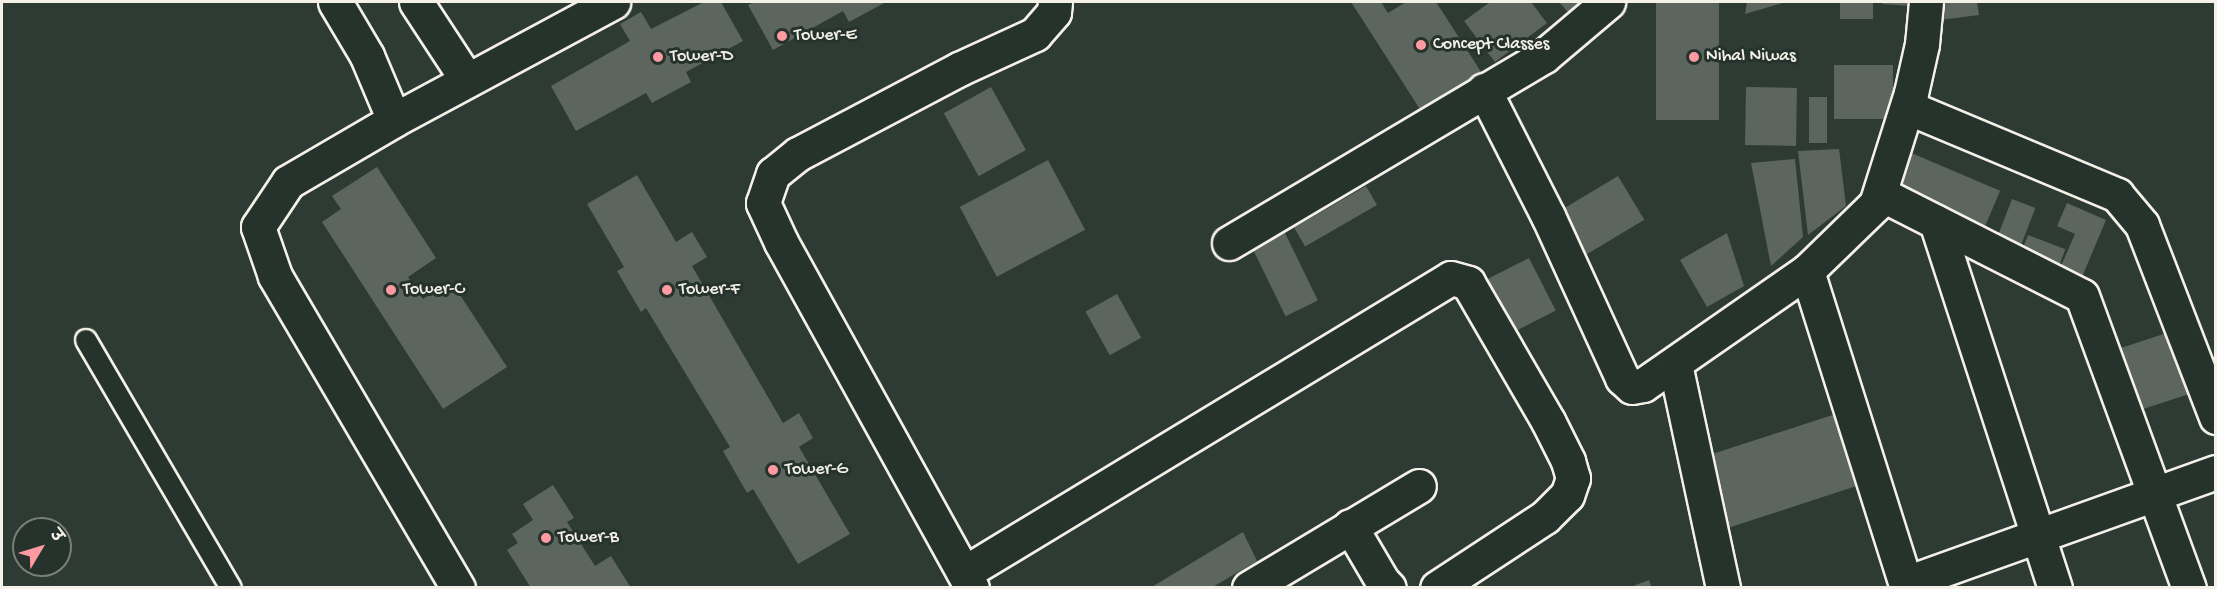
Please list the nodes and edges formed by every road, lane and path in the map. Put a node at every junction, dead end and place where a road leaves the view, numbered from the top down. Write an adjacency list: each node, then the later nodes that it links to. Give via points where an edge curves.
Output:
1 (335, 2): 10 (street, via 367,56)
2 (416, 2): 7 (street)
3 (613, 2): 7 (street)
4 (1055, 2): 23 (street, via 1054,12 1035,34 959,69 798,154 773,174 763,203)
5 (1608, 2): 8 (street, via 1544,56)
6 (1926, 2): 9 (street, via 1922,44)
7 (467, 80): 10 (street)
8 (1484, 90): 13 (street); 16 (street, via 1548,216 1622,378 1632,387 1643,385)
9 (1907, 107): 11 (street); 17 (street, via 2117,195 2142,225)
10 (394, 120): 26 (street, via 288,182 258,227 275,276)
11 (1881, 194): 12 (street); 14 (street, via 1876,204)
12 (1936, 222): 20 (street, via 2082,296); 22 (street)
13 (1229, 243)
14 (1807, 271): 16 (street); 24 (street)
15 (86, 340): 25 (lane)
16 (1675, 364): 30 (street)
17 (2216, 417)
18 (2216, 472): 20 (street)
19 (1419, 486): 21 (street)
20 (2155, 494): 22 (street); 32 (street)
21 (1350, 525): 27 (street); 28 (street)
22 (2038, 537): 24 (street); 31 (street)
23 (968, 580): 29 (street, via 1451,278 1468,283 1548,421 1573,478 1567,495 1545,517)
24 (1906, 585)
25 (231, 588)
26 (458, 588)
27 (1249, 588)
28 (1389, 588)
29 (1437, 588)
30 (1723, 588)
31 (2055, 588)
32 (2189, 588)

